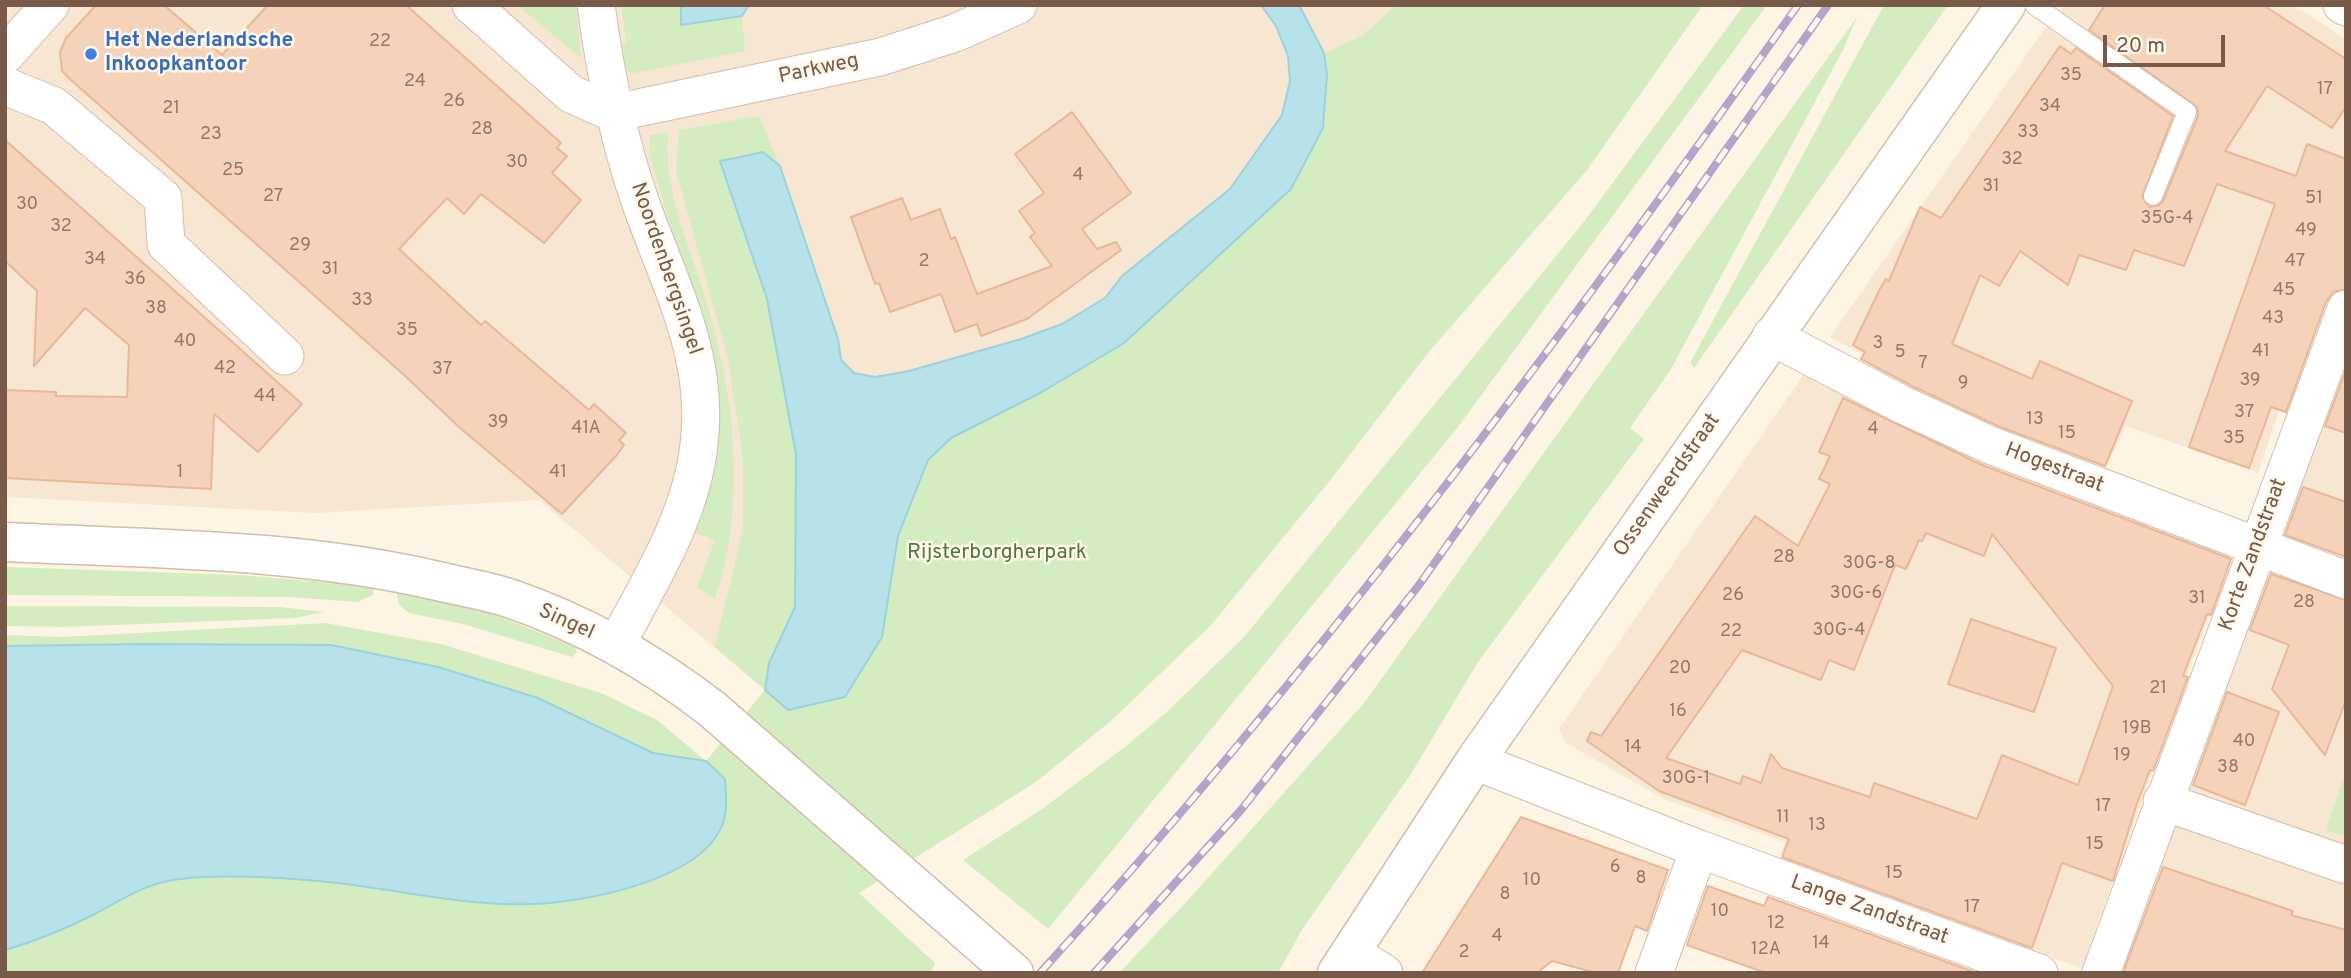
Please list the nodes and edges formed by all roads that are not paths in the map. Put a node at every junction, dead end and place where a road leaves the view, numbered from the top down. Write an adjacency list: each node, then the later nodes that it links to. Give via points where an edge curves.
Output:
1 (50, 5): 7 (street)
2 (596, 5): 9 (street, Noordenbergsingel)
3 (1018, 5): 9 (street, Parkweg, via 955,33 880,57)
4 (2006, 5): 12 (street, Ossenweerdstraat)
5 (2034, 5): 10 (lane, via 2186,113)
6 (474, 6): 9 (street, via 571,94)
7 (5, 55)
8 (5, 86): 13 (street, via 54,107 163,198 166,244)
9 (614, 114): 17 (street, Noordenbergsingel, via 639,199 695,349 702,403 699,447 681,512)
10 (2153, 196)
11 (2346, 309): 15 (street, Korte Zandstraat)
12 (1771, 336): 15 (street, Hogestraat, via 1990,445); 18 (street, Ossenweerdstraat)
13 (285, 356)
14 (5, 542): 17 (street, Singel, via 245,552 385,568 507,597)
15 (2258, 548): 16 (street, Hogestraat); 19 (street, Korte Zandstraat)
16 (2346, 580)
17 (616, 645): 23 (street, Singel, via 691,693)
18 (1475, 761): 20 (street, Lange Zandstraat); 22 (street, Ossenweerdstraat)
19 (2162, 801): 21 (street); 27 (street, Korte Zandstraat)
20 (1699, 849): 25 (street); 26 (street, Lange Zandstraat)
21 (2346, 864)
22 (1344, 963): 24 (street)
23 (1014, 973)
24 (1384, 973)
25 (1654, 973)
26 (2039, 973)
27 (2101, 973)

